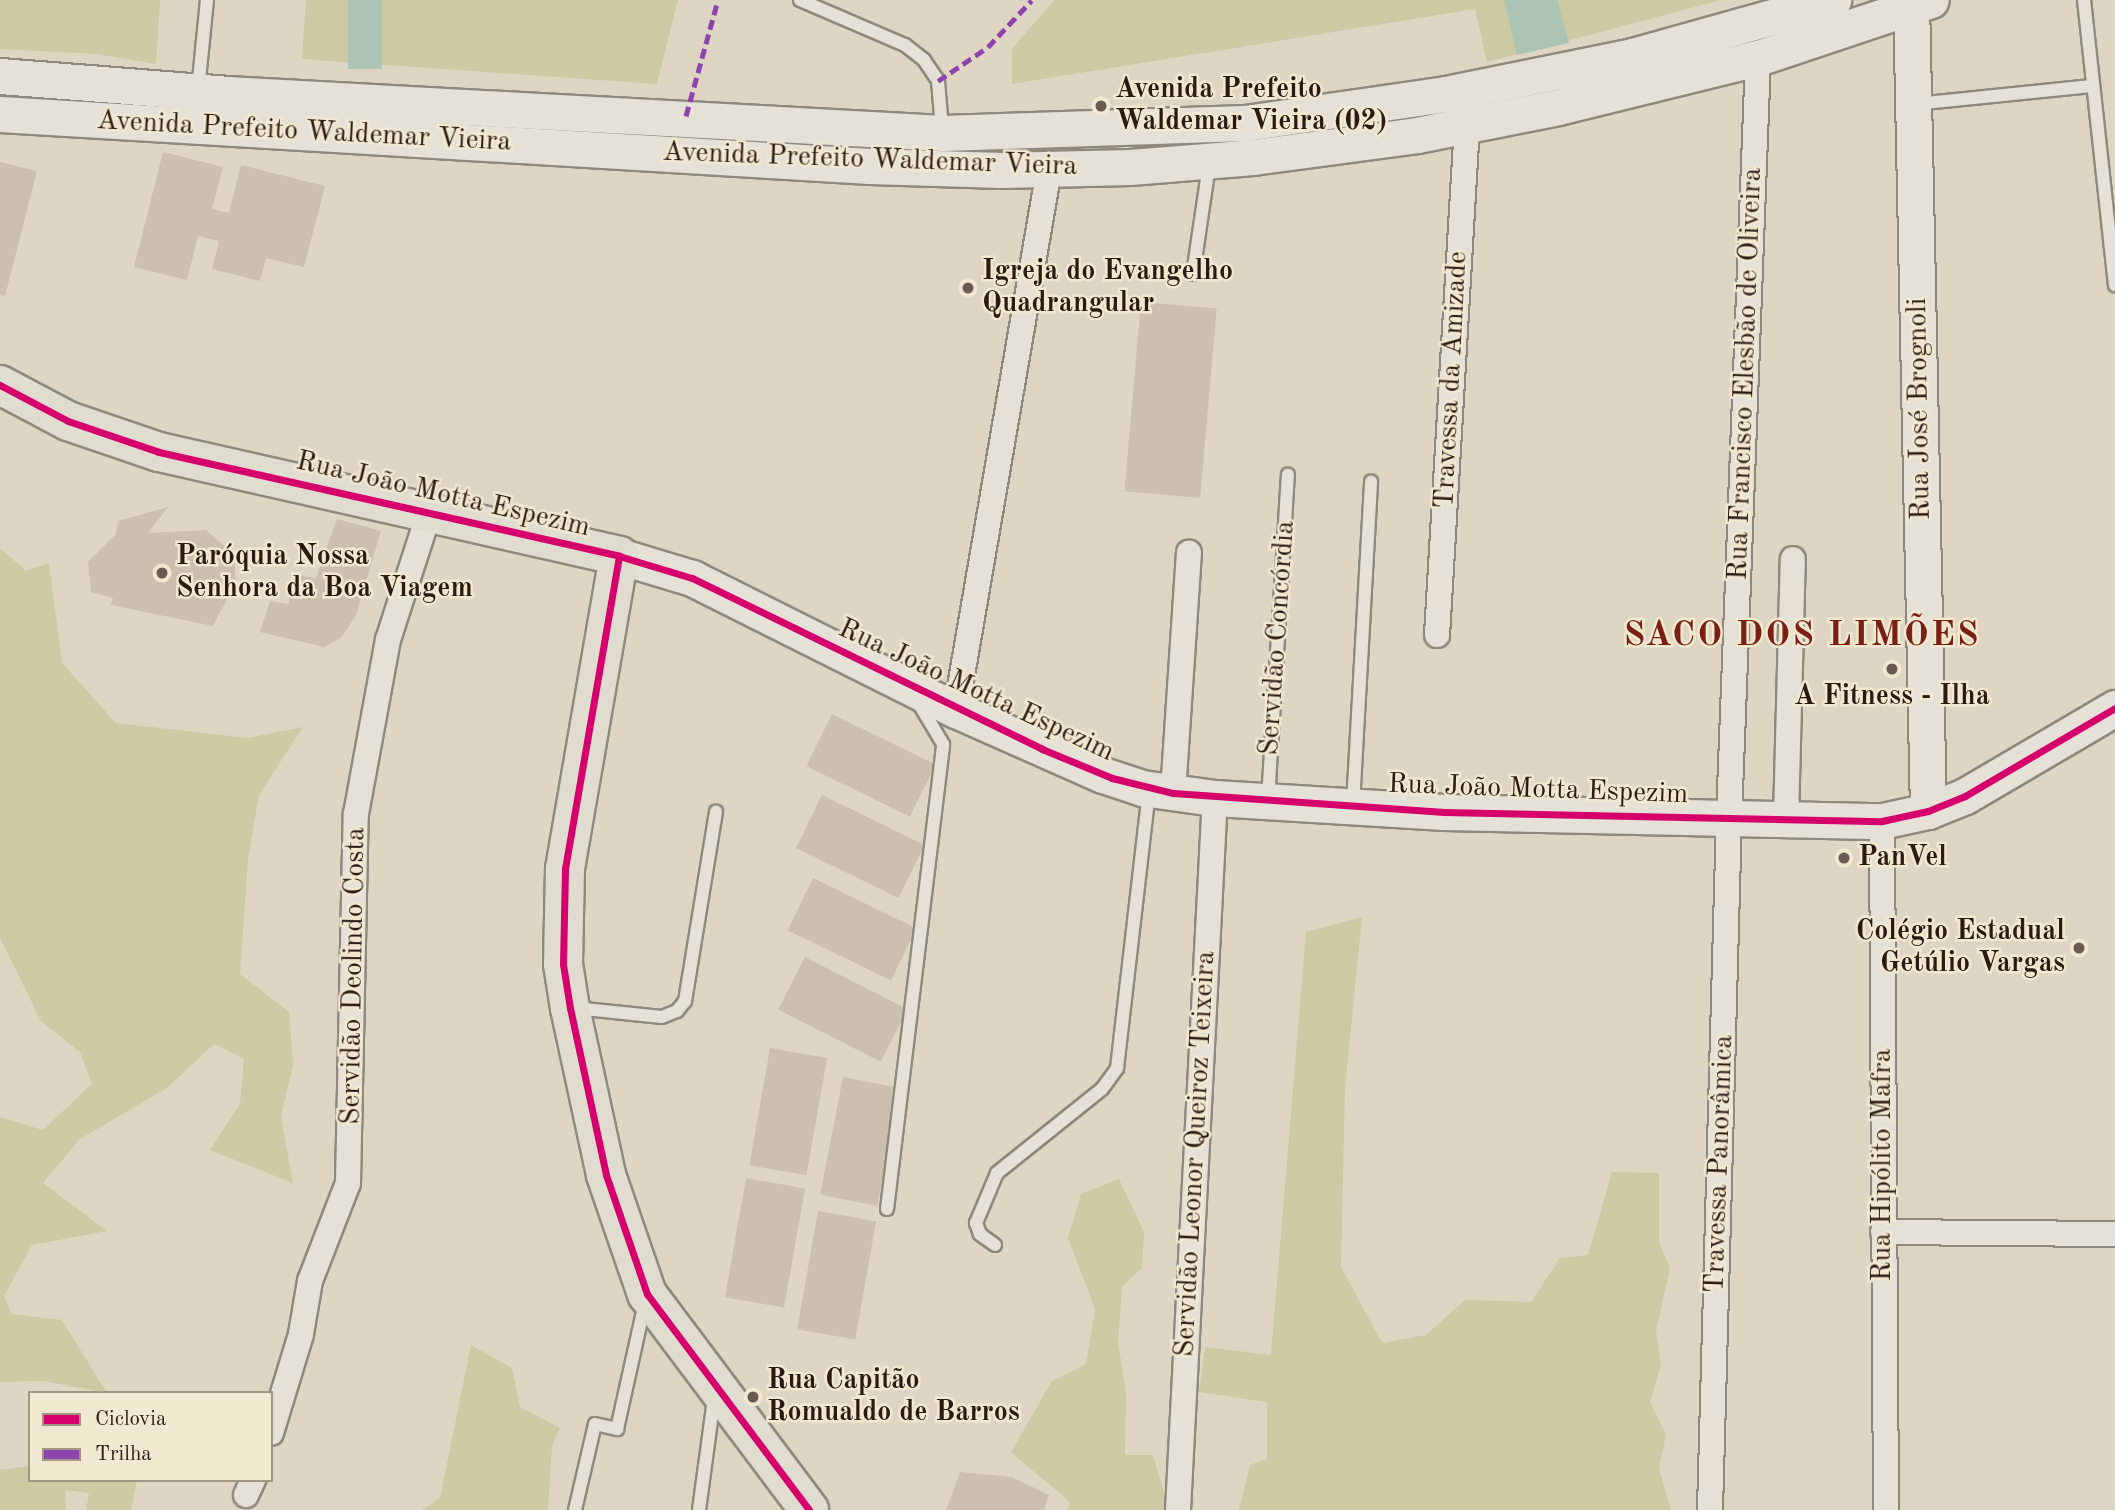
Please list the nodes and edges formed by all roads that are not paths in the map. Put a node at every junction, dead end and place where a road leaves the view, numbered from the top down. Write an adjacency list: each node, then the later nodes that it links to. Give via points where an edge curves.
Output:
1 (207, 0): 10 (lane)
2 (800, 0): 14 (lane, via 905,45 924,60 939,81)
3 (1833, 0): 12 (main road, Avenida Prefeito Waldemar Vieira, via 1632,56 1446,94 1245,123)
4 (2084, 0): 8 (lane)
5 (1918, 3): 6 (main road, Avenida Prefeito Waldemar Vieira); 9 (main road, Rua José Brognoli)
6 (1758, 58): 13 (main road, Avenida Prefeito Waldemar Vieira); 36 (street, Rua Francisco Elesbão de Oliveira)
7 (0, 76): 10 (main road, Avenida Prefeito Waldemar Vieira)
8 (2093, 86): 9 (lane); 18 (lane)
9 (1913, 104): 34 (main road, Rua José Brognoli)
10 (206, 109): 11 (main road, Avenida Prefeito Waldemar Vieira); 14 (main road, Avenida Prefeito Waldemar Vieira); 16 (main road, Avenida Prefeito Waldemar Vieira, via 869,166)
11 (0, 114)
12 (1190, 125): 14 (main road, Avenida Prefeito Waldemar Vieira); 15 (main road)
13 (1466, 125): 15 (main road, Avenida Prefeito Waldemar Vieira); 26 (street, Travessa da Amizade)
14 (943, 133)
15 (1201, 162): 16 (main road, Avenida Prefeito Waldemar Vieira); 17 (lane)
16 (1049, 170): 29 (street)
17 (1193, 274)
18 (2115, 285)
19 (0, 385): 22 (main road, Rua João Motta Espezim, via 68,421 125,442)
20 (1288, 475): 32 (lane, Servidão Concórdia)
21 (1371, 482): 33 (lane)
22 (428, 516): 24 (main road, Rua João Motta Espezim); 46 (street, Servidão Deolindo Costa, via 388,640 356,814 348,1183 310,1282 301,1335)
23 (1189, 553): 30 (street)
24 (619, 556): 27 (main road, Rua João Motta Espezim, via 692,578); 39 (main road, via 565,869 563,964)
25 (1793, 559): 37 (street)
26 (1437, 635)
27 (909, 687): 29 (main road, Rua João Motta Espezim); 40 (lane, via 943,744)
28 (2115, 708): 34 (main road, Rua João Motta Espezim, via 2002,776)
29 (956, 710): 30 (main road, Rua João Motta Espezim, via 1102,775)
30 (1161, 791): 31 (main road, Rua João Motta Espezim); 43 (lane, via 1117,1068 1102,1089 997,1173 976,1223)
31 (1215, 798): 32 (main road, Rua João Motta Espezim); 50 (street, Servidão Leonor Queiroz Teixeira)
32 (1268, 800): 33 (main road, Rua João Motta Espezim)
33 (1353, 805): 36 (main road, Rua João Motta Espezim, via 1444,812)
34 (1928, 811): 38 (main road, Rua João Motta Espezim)
35 (716, 812): 39 (lane, via 685,1001 677,1011 662,1017)
36 (1729, 817): 37 (main road, Rua João Motta Espezim); 51 (street, Travessa Panorâmica)
37 (1786, 819): 38 (main road, Rua João Motta Espezim)
38 (1882, 821): 41 (street, Rua Hipólito Mafra)
39 (570, 1008): 44 (main road, via 606,1175)
40 (887, 1209)
41 (1883, 1232): 42 (street); 52 (street, Rua Hipólito Mafra)
42 (2115, 1234)
43 (995, 1245)
44 (647, 1294): 45 (main road); 47 (lane, via 617,1429 595,1424)
45 (716, 1388): 48 (lane); 49 (main road)
46 (273, 1426)
47 (575, 1510)
48 (699, 1510)
49 (809, 1510)
50 (1178, 1510)
51 (1710, 1510)
52 (1886, 1510)

